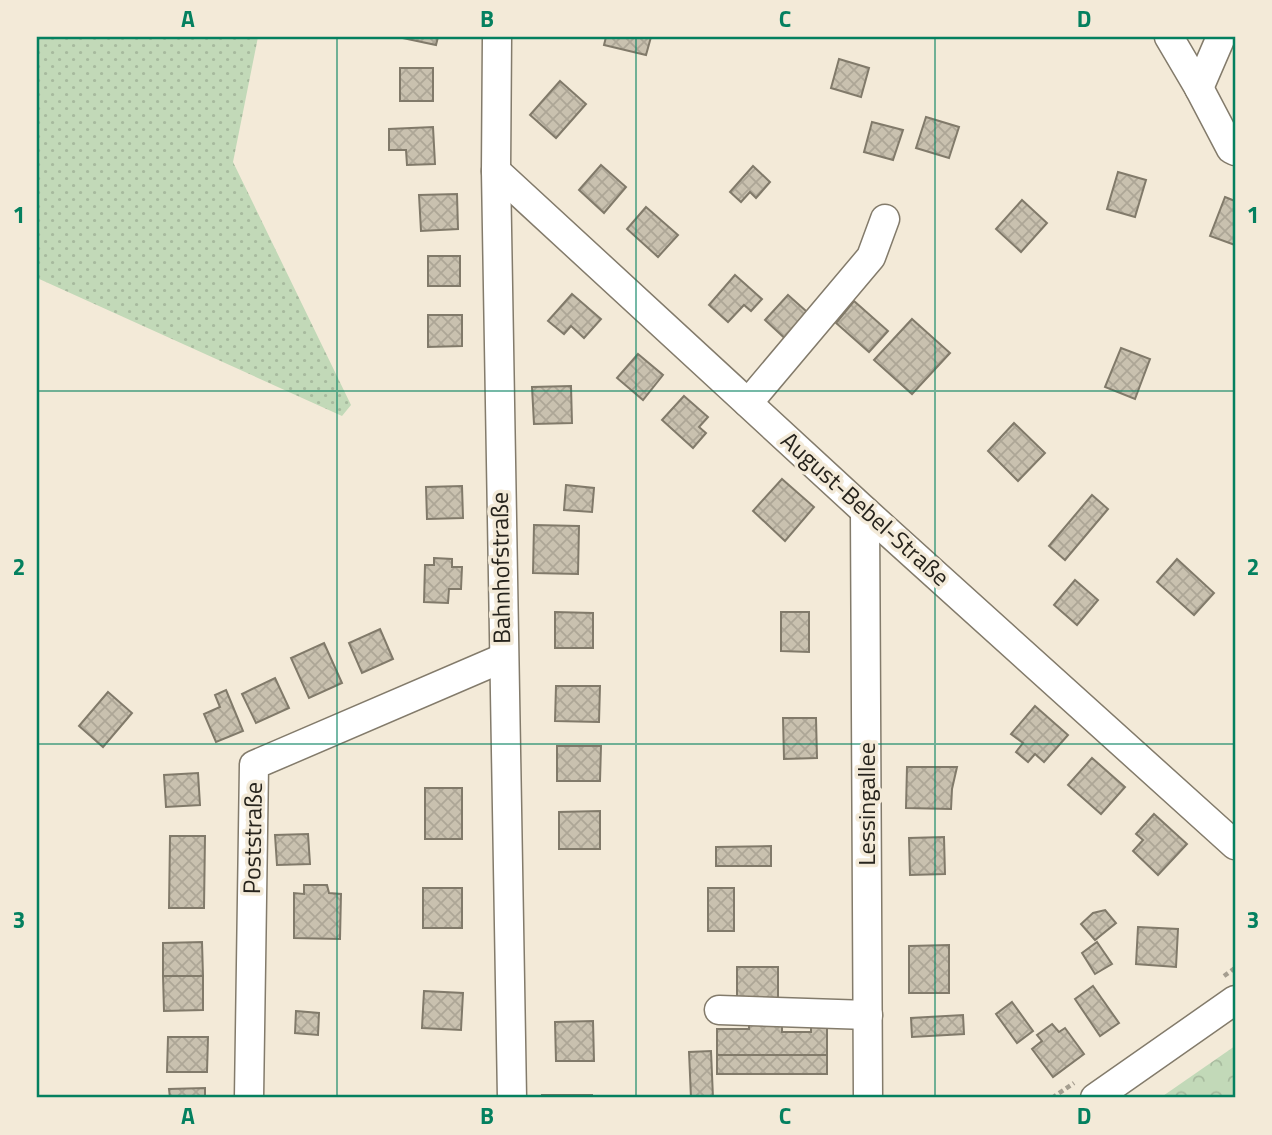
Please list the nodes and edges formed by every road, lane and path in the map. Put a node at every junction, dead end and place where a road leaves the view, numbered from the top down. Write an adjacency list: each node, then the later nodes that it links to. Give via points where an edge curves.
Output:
1 (497, 37): 6 (street, Bahnhofstraße)
2 (1169, 37): 4 (street)
3 (1222, 37): 4 (street)
4 (1199, 88): 5 (street)
5 (1235, 151)
6 (496, 172): 8 (street, August-Bebel-Straße); 10 (street, Bahnhofstraße)
7 (885, 219): 8 (street, via 871,257)
8 (748, 403): 9 (street, August-Bebel-Straße)
9 (865, 511): 11 (street, August-Bebel-Straße); 14 (street, Lessingallee)
10 (503, 658): 15 (street, Poststraße, via 254,765); 16 (street, Bahnhofstraße)
11 (1235, 845)
12 (1235, 1000): 18 (street)
13 (719, 1010): 14 (street)
14 (868, 1014): 17 (street, Lessingallee)
15 (249, 1098)
16 (512, 1098)
17 (868, 1098)
18 (1095, 1098)

